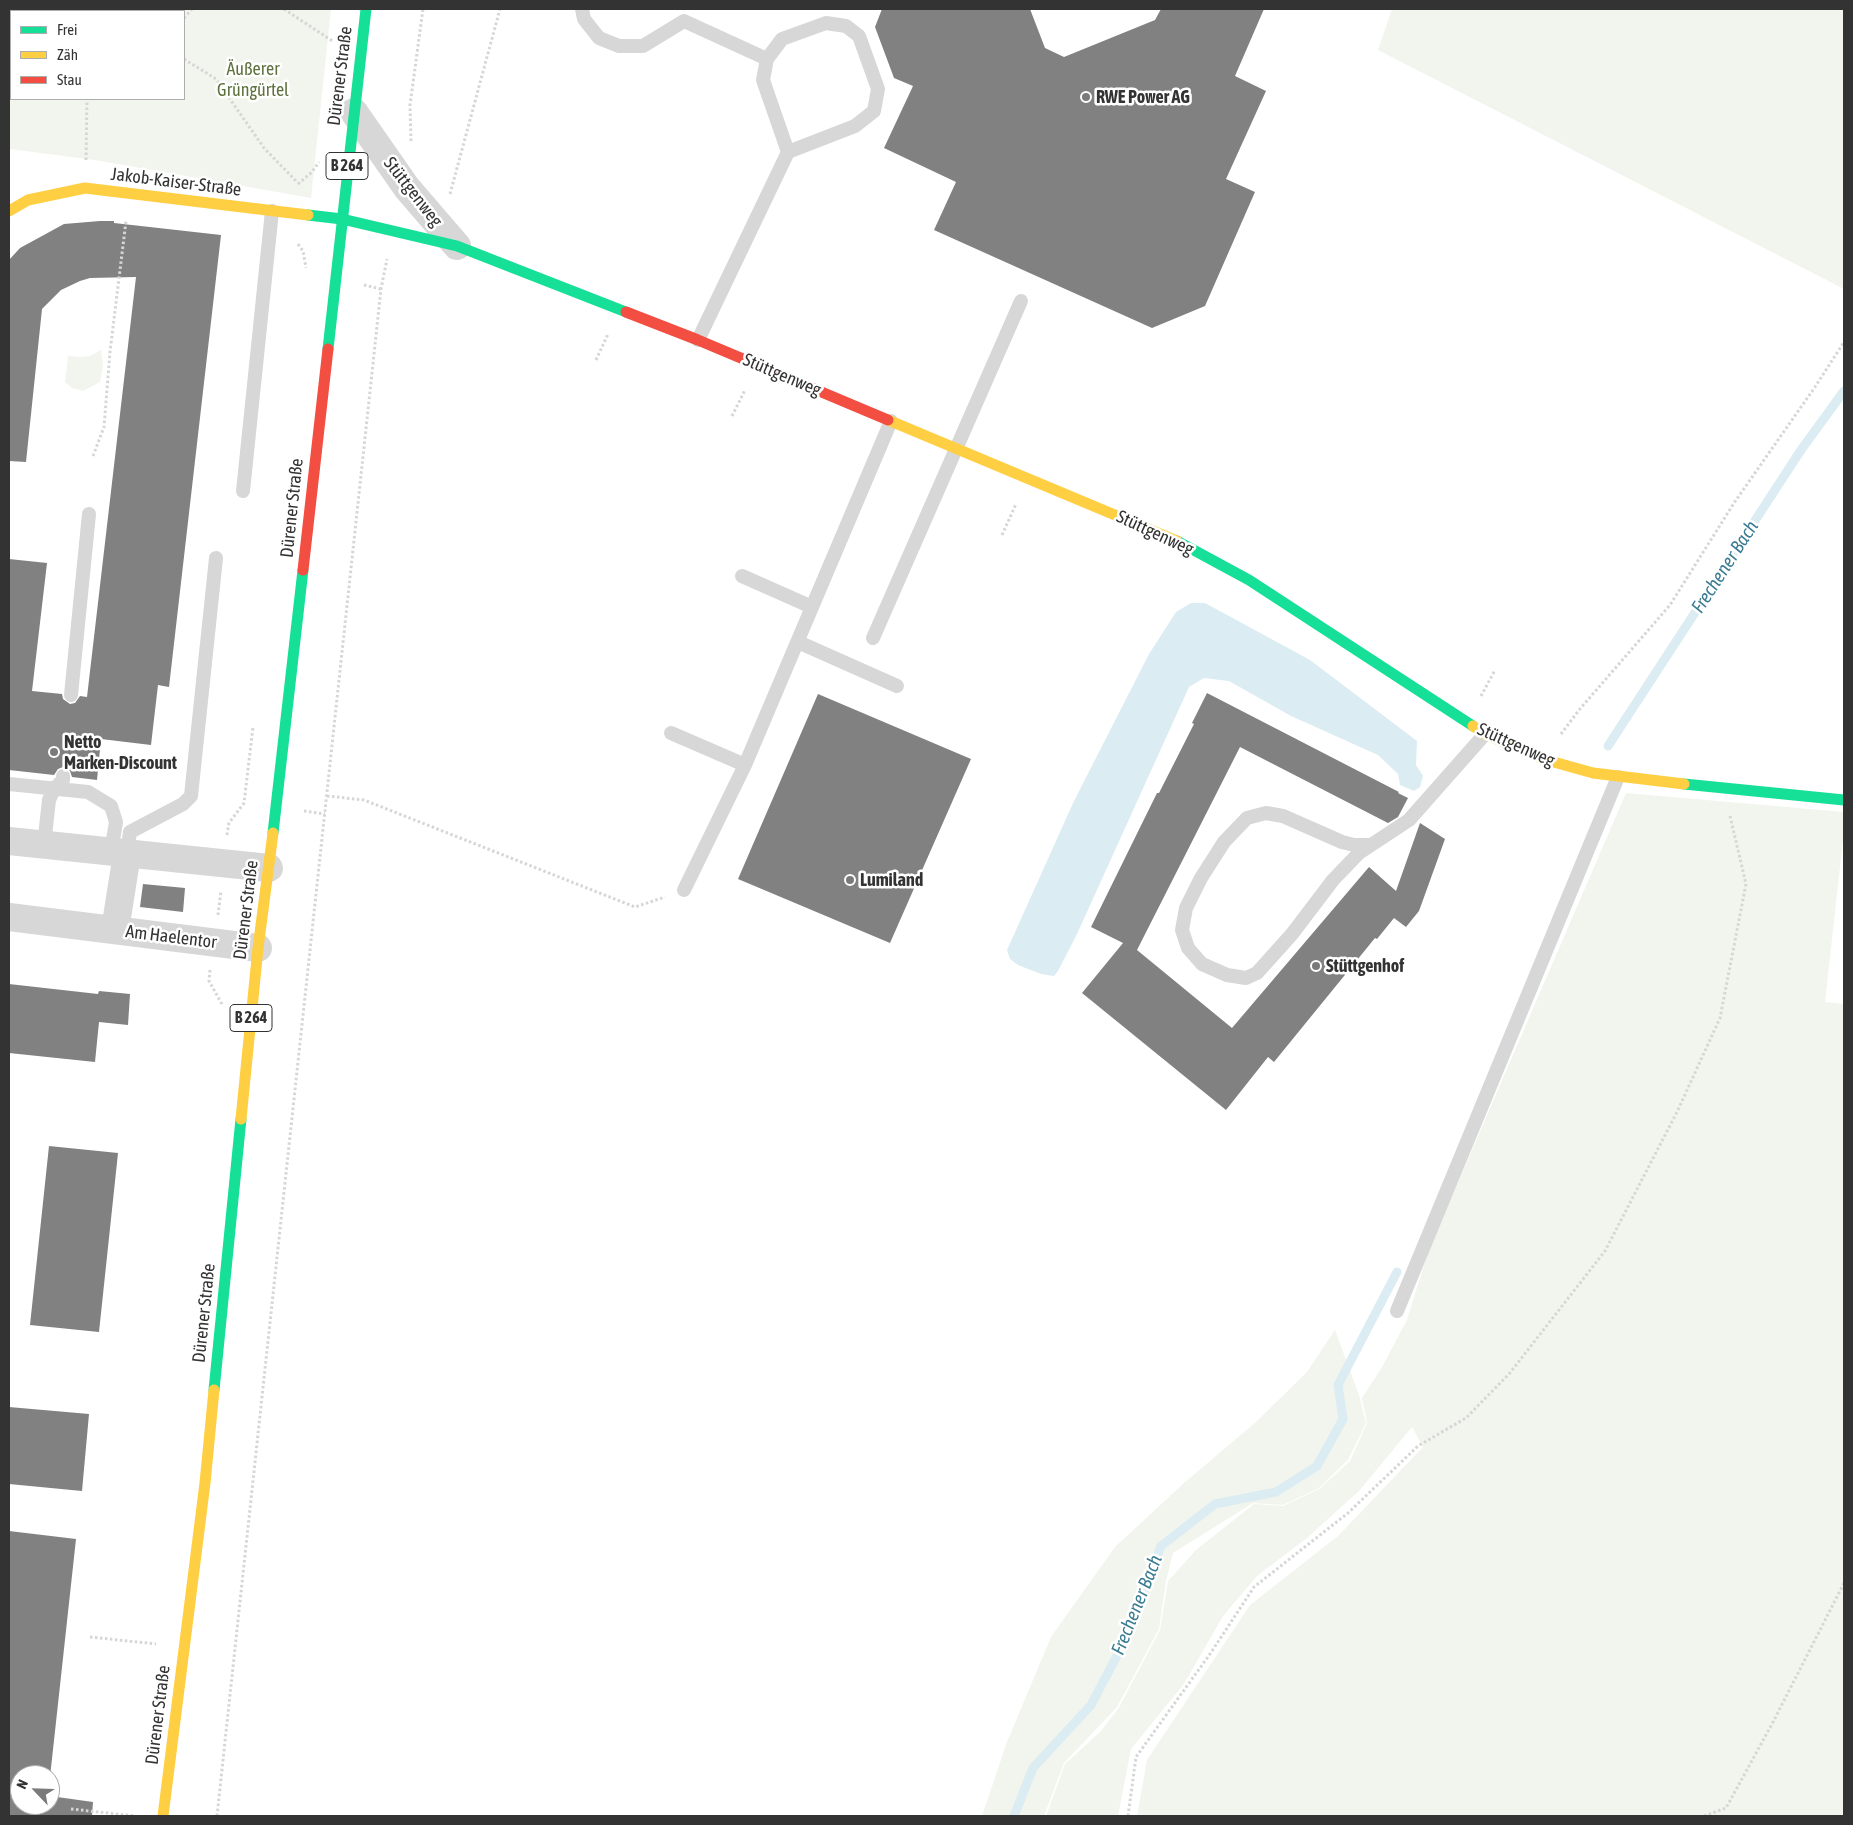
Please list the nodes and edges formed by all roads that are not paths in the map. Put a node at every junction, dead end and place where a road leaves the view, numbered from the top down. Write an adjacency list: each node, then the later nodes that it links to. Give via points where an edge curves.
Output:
1 (366, 9): 5 (street, Dürener Straße / B 264)
2 (582, 9): 3 (lane, via 584,19 599,38 619,46 643,46)
3 (683, 15): 4 (lane)
4 (767, 59): 6 (lane, via 763,80); 6 (lane, via 782,39 826,23 846,26 859,36 878,89 874,111 855,126)
5 (354, 112): 9 (street, Dürener Straße / B 264); 10 (street, Stüttgenweg, via 408,188)
6 (788, 152): 12 (lane)
7 (9, 211): 8 (street, Jakob-Kaiser-Straße, via 28,200 85,188)
8 (272, 211): 9 (street, Jakob-Kaiser-Straße); 15 (lane)
9 (342, 219): 10 (street, Stüttgenweg); 36 (street, Dürener Straße / B 264)
10 (456, 246): 12 (street, Stüttgenweg)
11 (1021, 301): 14 (lane)
12 (698, 340): 13 (street, Stüttgenweg)
13 (891, 421): 14 (street, Stüttgenweg); 19 (lane)
14 (956, 448): 20 (lane); 25 (street, Stüttgenweg, via 1173,539 1249,580)
15 (243, 491)
16 (89, 514): 23 (lane)
17 (216, 558): 35 (lane, via 191,796 183,804 130,832)
18 (742, 576): 19 (lane)
19 (812, 607): 21 (lane)
20 (873, 638)
21 (798, 642): 22 (lane); 26 (lane)
22 (897, 686)
23 (71, 695)
24 (671, 733): 26 (lane)
25 (1485, 734): 28 (street, Stüttgenweg, via 1543,760); 34 (lane, via 1409,820)
26 (745, 766): 37 (lane)
27 (63, 776): 30 (lane)
28 (1614, 776): 31 (street, Stüttgenweg); 41 (lane)
29 (9, 784): 30 (lane)
30 (54, 789): 33 (lane, via 49,800); 35 (lane, via 88,792 111,806)
31 (1844, 800)
32 (9, 841): 33 (street)
33 (44, 845): 35 (street)
34 (1370, 845): 34 (lane, via 1333,880 1257,973 1246,978 1227,975 1202,964 1188,948 1182,930 1186,908 1224,842 1246,818 1266,813 1283,816 1342,842)
35 (119, 853): 36 (street); 39 (street, Am Haelentor)
36 (269, 868): 40 (street, Dürener Straße / B 264)
37 (684, 890)
38 (9, 917): 39 (street, Am Haelentor)
39 (114, 930): 40 (street, Am Haelentor)
40 (258, 948): 42 (street, Dürener Straße / B 264, via 205,1483)
41 (1397, 1312)
42 (163, 1816)

